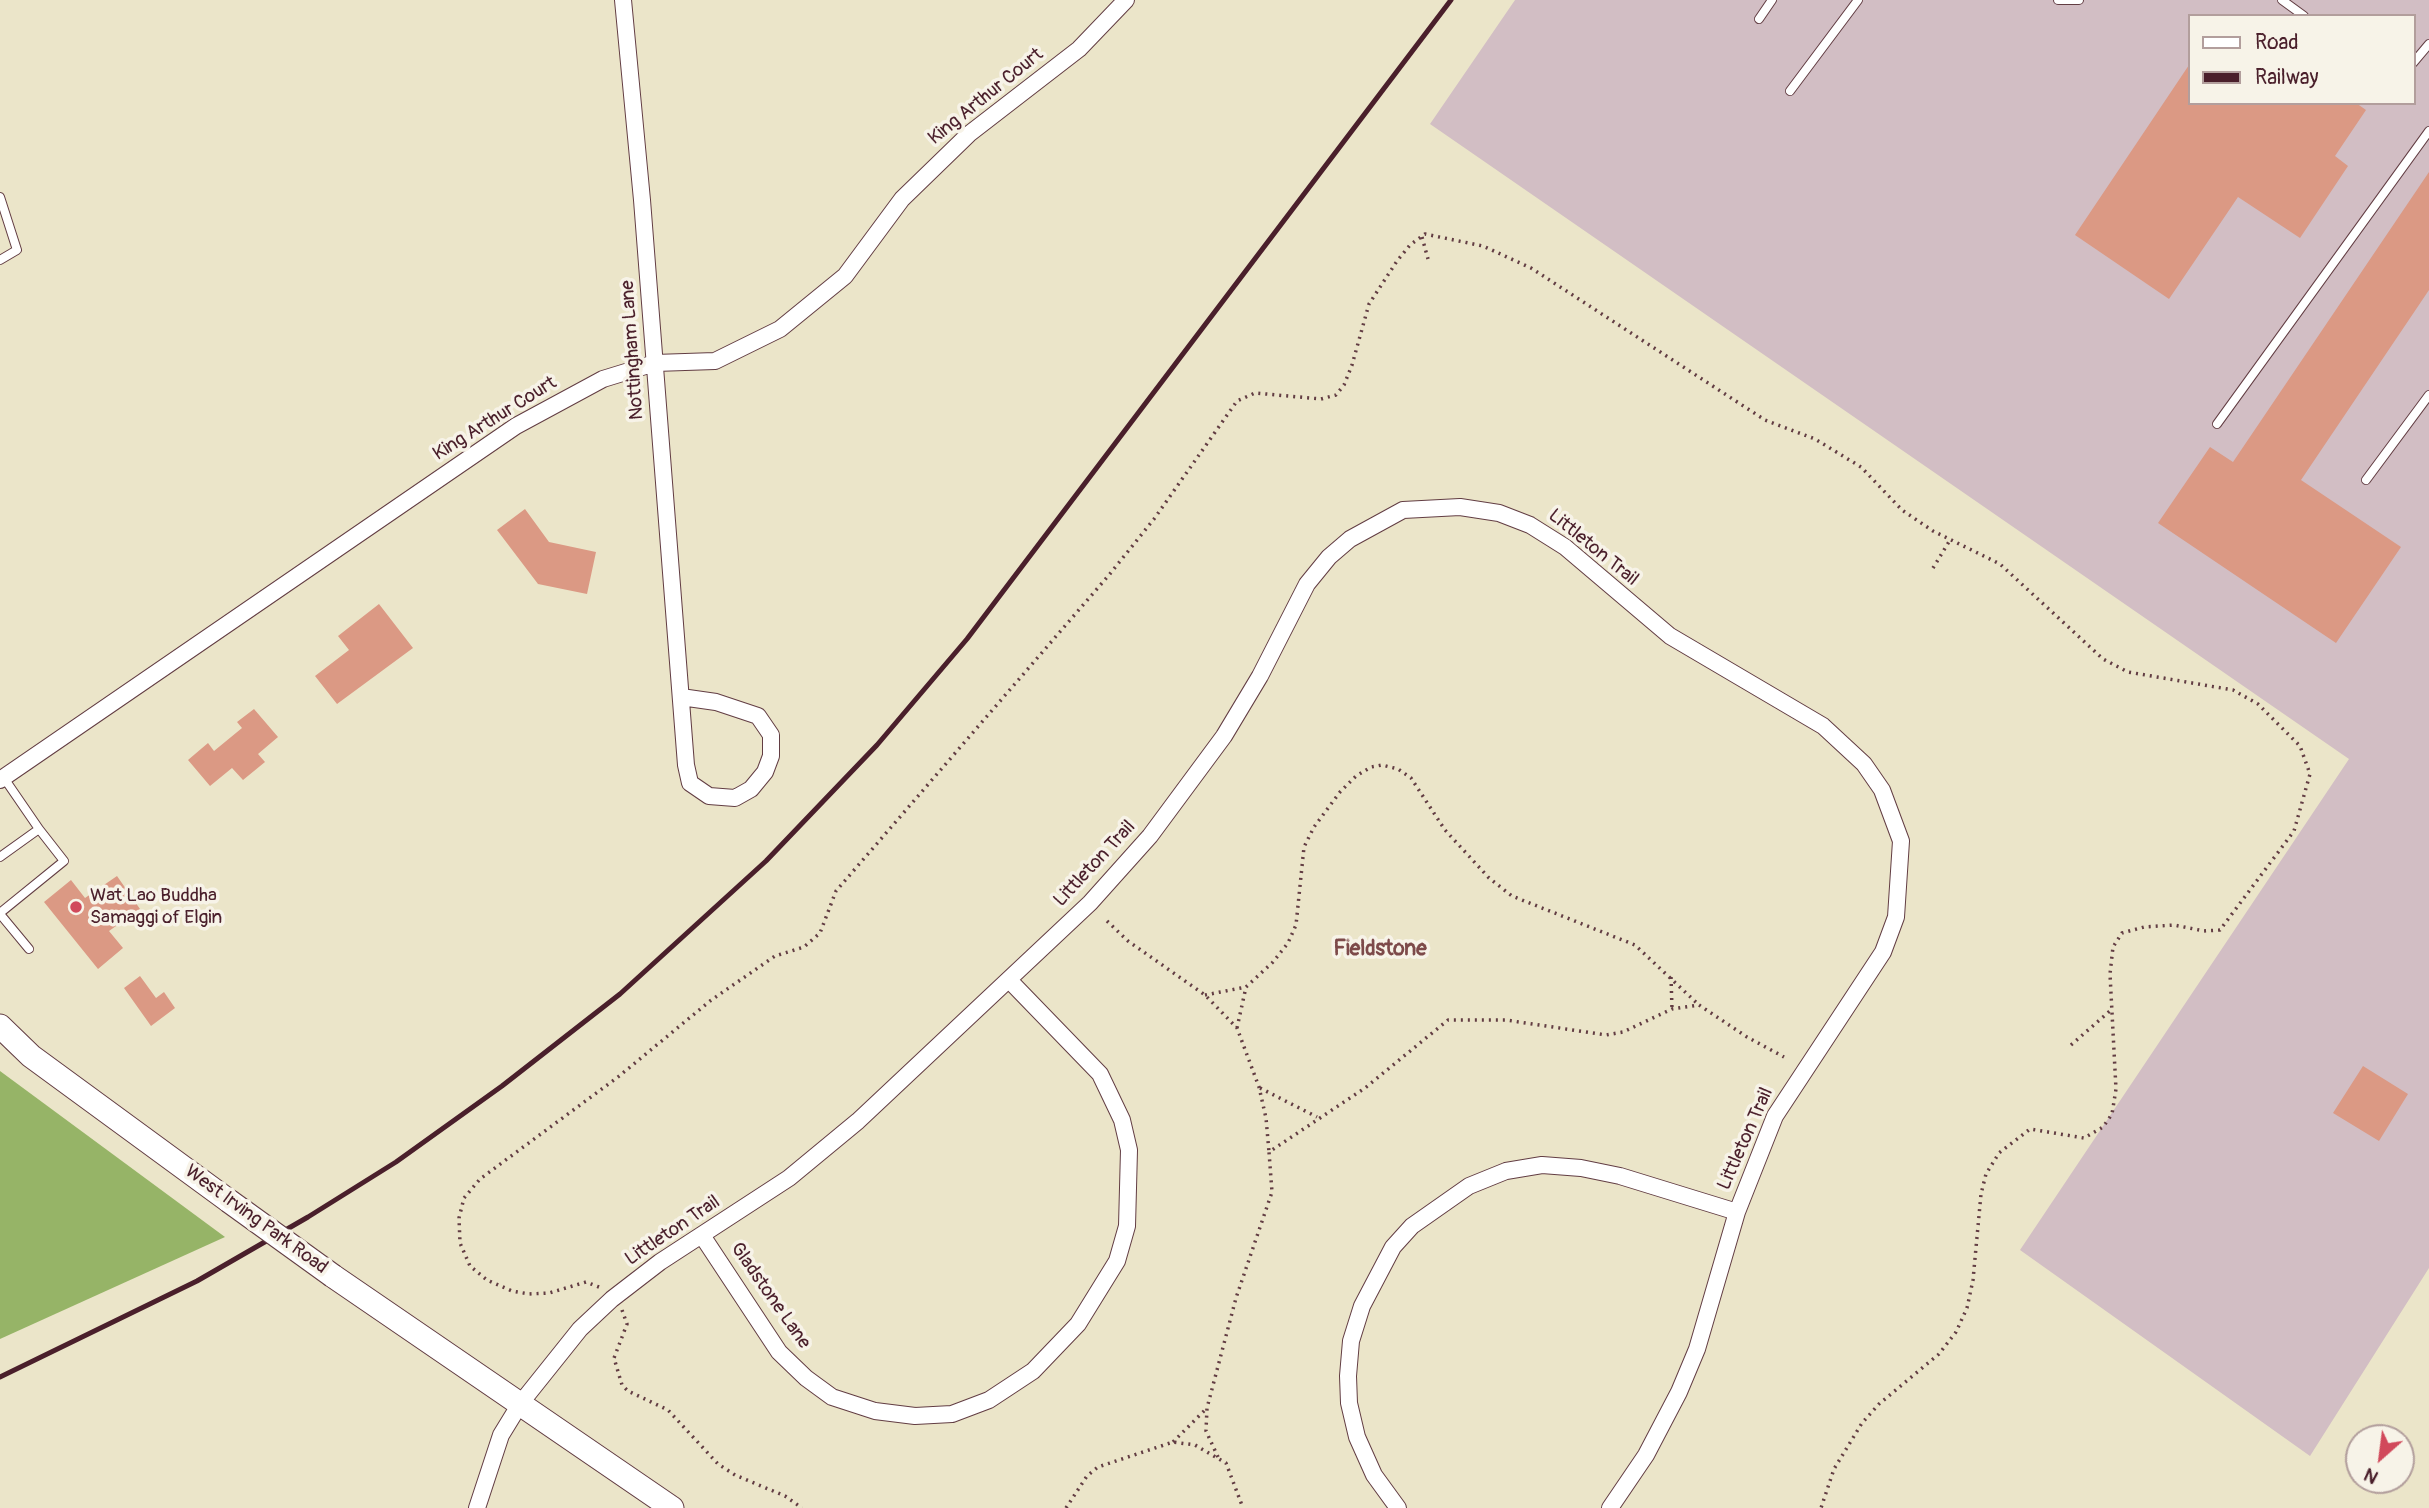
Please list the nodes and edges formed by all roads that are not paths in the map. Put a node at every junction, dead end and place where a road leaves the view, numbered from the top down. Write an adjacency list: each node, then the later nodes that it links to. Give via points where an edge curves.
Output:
1 (623, 0): 16 (street, Nottingham Lane)
2 (1126, 0): 16 (street, King Arthur Court, via 1079,49 969,134 902,199 845,276 780,329 715,360)
3 (1772, 0): 9 (lane)
4 (1857, 0): 12 (lane)
5 (2058, 0): 6 (lane)
6 (2079, 0)
7 (2282, 0): 8 (lane)
8 (2301, 14)
9 (1759, 19)
10 (2429, 44): 11 (lane)
11 (2415, 61)
12 (1790, 91)
13 (2429, 131): 18 (lane)
14 (0, 197): 15 (lane, via 18,250)
15 (0, 260)
16 (655, 363): 20 (street, Nottingham Lane); 21 (street, King Arthur Court, via 603,379 516,426)
17 (2429, 395): 19 (lane)
18 (2217, 424)
19 (2366, 480)
20 (681, 697): 20 (street, Nottingham Lane, via 716,702 758,716 771,735 771,756 751,789 735,797 709,796 690,783)
21 (2, 779): 22 (lane)
22 (39, 829): 23 (lane); 24 (lane, via 64,861)
23 (0, 857)
24 (0, 914): 25 (lane)
25 (29, 949)
26 (1009, 980): 28 (street, Littleton Trail, via 1090,903 1191,783 1260,676 1307,584 1329,557 1350,539 1403,510 1460,507 1499,513 1530,525 1565,547 1670,636 1840,740 1864,764 1893,815 1901,841 1901,875 1896,917 1883,952 1784,1100); 29 (street, Littleton Trail, via 858,1121 789,1178); 29 (street, Gladstone Lane, via 1100,1074 1122,1119 1129,1150 1127,1226 1117,1261 1078,1324 1033,1371 989,1400 952,1414 875,1411 832,1397 779,1352)
27 (0, 1026): 30 (main road, West Irving Park Road, bridge, via 31,1056 229,1201)
28 (1737, 1212): 33 (street, via 1620,1176 1542,1165 1506,1171 1469,1186 1412,1226 1393,1247 1362,1306 1351,1341 1348,1376 1357,1437 1374,1475); 34 (street, Littleton Trail, via 1697,1349 1679,1392)
29 (703, 1237): 30 (street, Littleton Trail, via 660,1262 612,1299 580,1329)
30 (520, 1404): 31 (street, Littleton Trail, via 501,1435); 32 (main road, West Irving Park Road)
31 (477, 1508)
32 (672, 1508)
33 (1398, 1508)
34 (1610, 1508)

